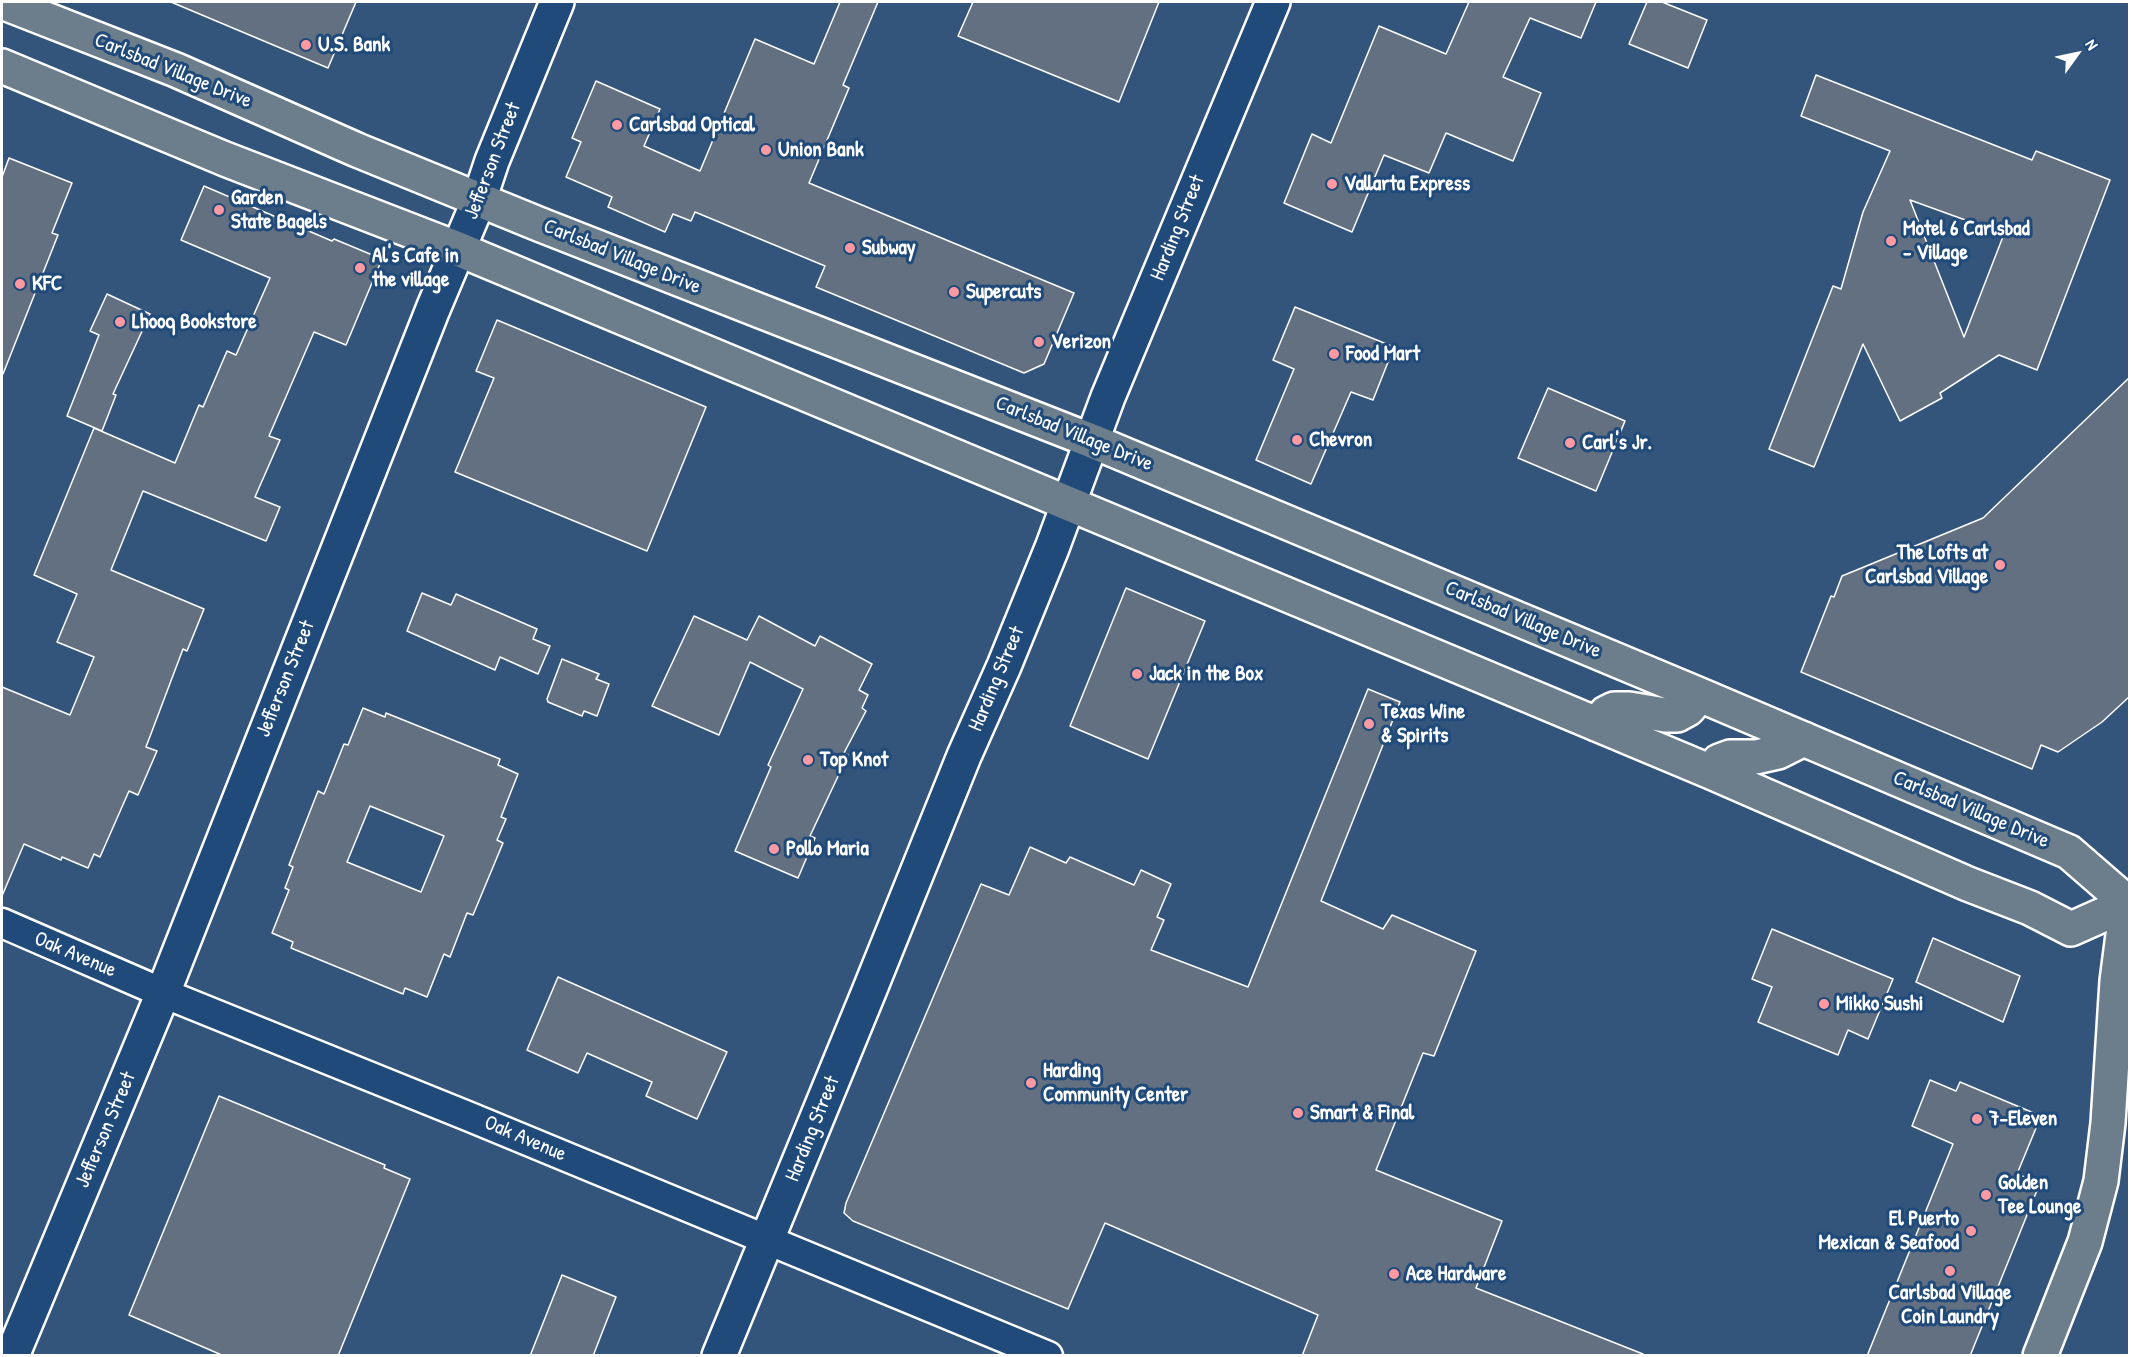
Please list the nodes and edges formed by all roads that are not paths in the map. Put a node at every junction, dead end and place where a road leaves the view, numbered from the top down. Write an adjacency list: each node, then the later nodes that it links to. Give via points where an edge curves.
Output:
1 (2, 2): 5 (main road, Carlsbad Village Drive, via 176,70)
2 (557, 2): 5 (street, Jefferson Street)
3 (1272, 2): 7 (street, Harding Street)
4 (2, 66): 6 (main road, via 225,159)
5 (479, 200): 6 (street, Jefferson Street); 7 (main road, Carlsbad Village Drive)
6 (458, 249): 8 (main road); 15 (street, Jefferson Street)
7 (1092, 441): 8 (street, Harding Street); 9 (main road, Carlsbad Village Drive)
8 (1068, 504): 10 (main road); 16 (street, Harding Street)
9 (1700, 695): 10 (main road, via 1688,710 1677,715 1614,709); 11 (main road, Carlsbad Village Drive)
10 (1596, 724): 12 (main road)
11 (1804, 739): 12 (main road, via 1778,752 1730,757 1719,761); 13 (main road, Carlsbad Village Drive, via 2069,852)
12 (1711, 772): 13 (main road, via 2071,929)
13 (2129, 903): 20 (main road, via 2117,981 2101,1181 2085,1242)
14 (2, 923): 15 (street, Oak Avenue)
15 (163, 993): 16 (street, Oak Avenue); 17 (street, Jefferson Street)
16 (766, 1240): 18 (street, Harding Street); 19 (street, Oak Avenue)
17 (12, 1356)
18 (719, 1356)
19 (1048, 1356)
20 (2040, 1356)

